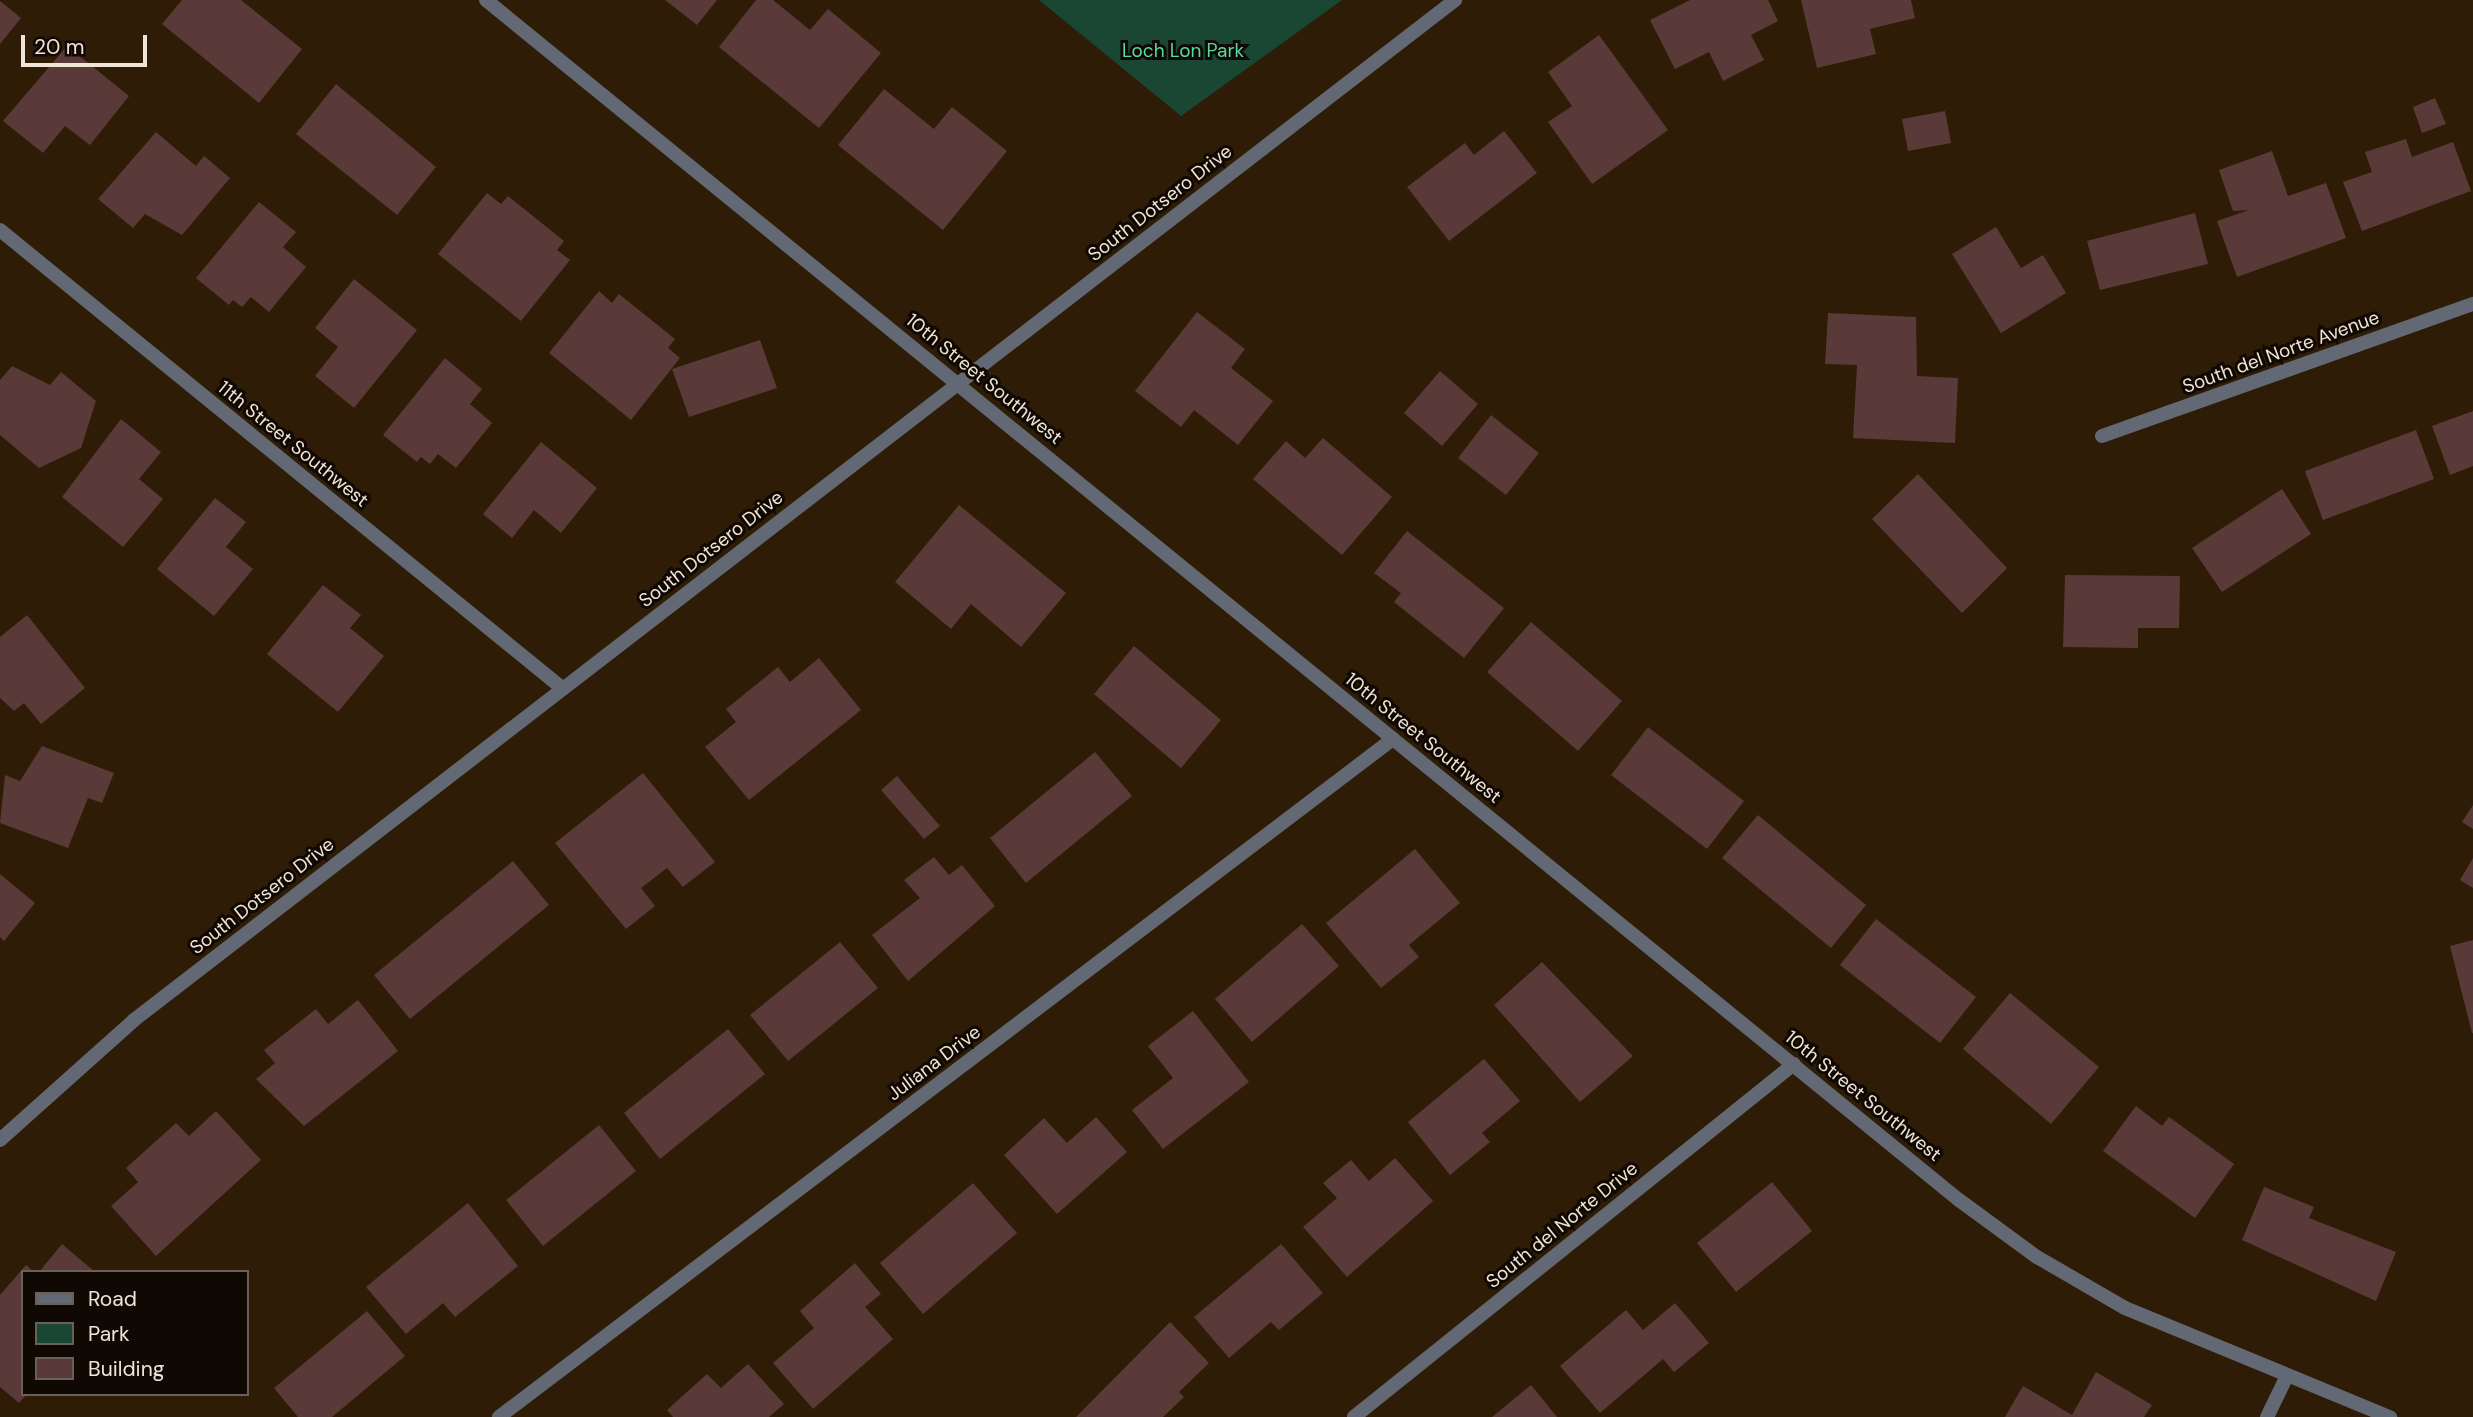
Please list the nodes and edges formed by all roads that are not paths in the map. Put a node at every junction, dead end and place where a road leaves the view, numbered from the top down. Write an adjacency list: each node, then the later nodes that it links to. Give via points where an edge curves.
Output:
1 (486, 0): 5 (street, 10th Street Southwest)
2 (1455, 0): 5 (street, South Dotsero Drive)
3 (0, 230): 7 (street, 11th Street Southwest)
4 (2473, 304): 6 (street, South del Norte Avenue)
5 (958, 382): 7 (street, South Dotsero Drive); 8 (street, 10th Street Southwest)
6 (2102, 436)
7 (562, 688): 10 (street, South Dotsero Drive, via 134,1020)
8 (1393, 739): 9 (street, 10th Street Southwest); 12 (street, Juliana Drive)
9 (1794, 1064): 11 (street, 10th Street Southwest, via 2037,1257 2125,1308); 13 (street, South del Norte Drive)
10 (0, 1140)
11 (2287, 1376): 14 (street); 15 (street, 10th Street Southwest)
12 (499, 1417)
13 (1354, 1417)
14 (2267, 1417)
15 (2390, 1417)

